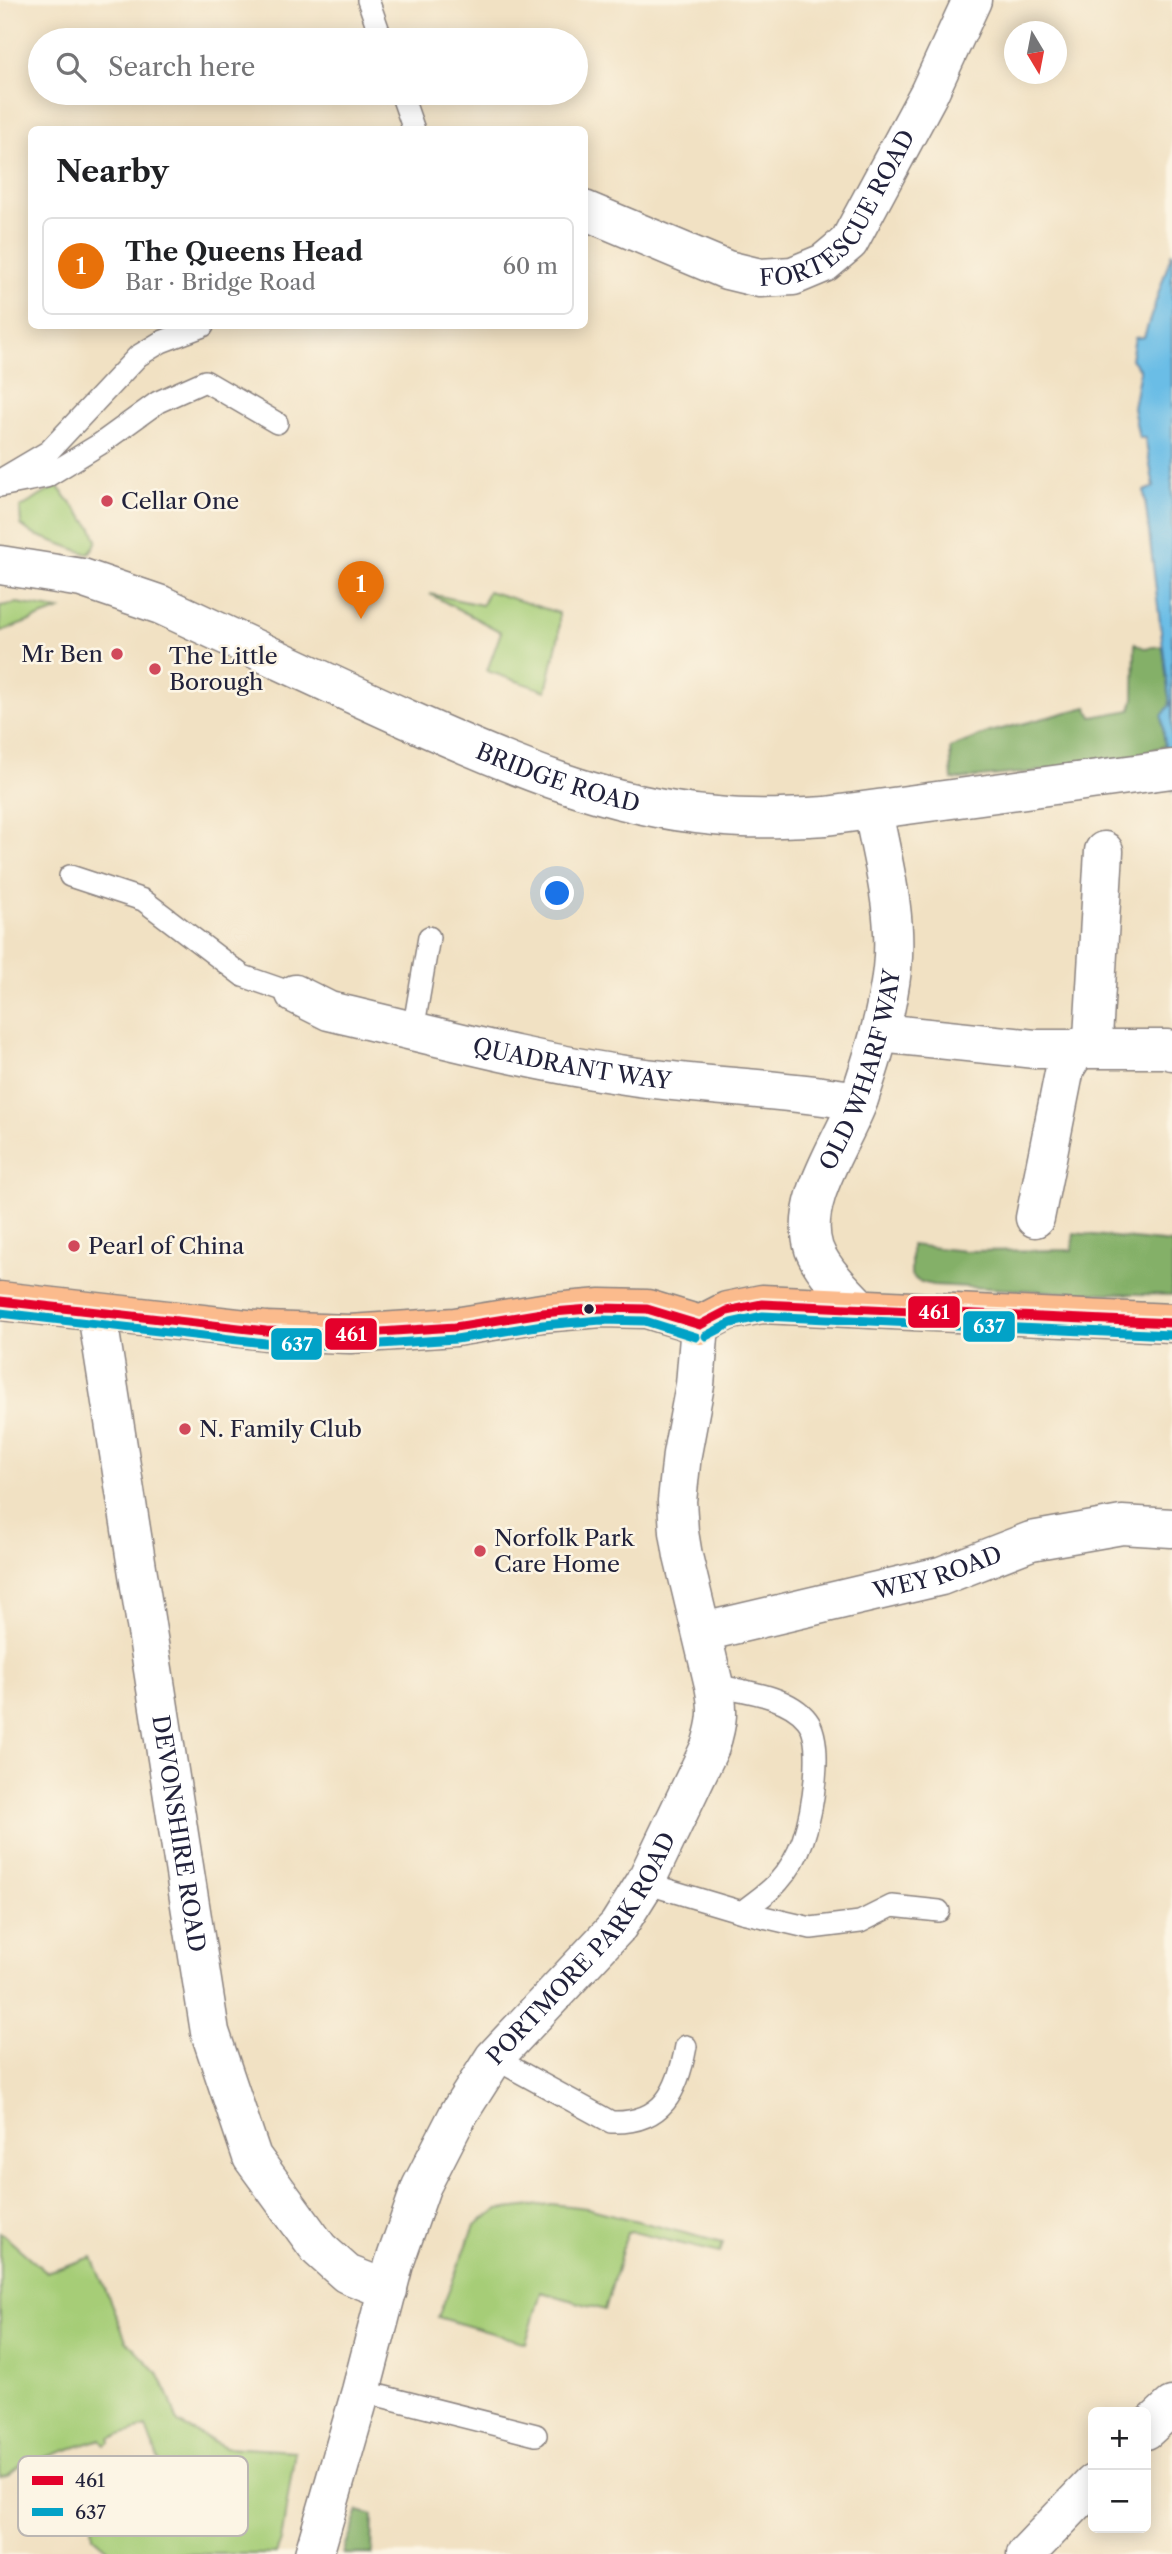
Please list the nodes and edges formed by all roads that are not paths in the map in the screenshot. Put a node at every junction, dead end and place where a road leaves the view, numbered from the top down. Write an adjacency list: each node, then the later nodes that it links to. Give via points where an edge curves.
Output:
1 (368, 0): 3 (lane)
2 (972, 0): 6 (street, FORTESCUE ROAD, via 929,93 849,242 824,263 793,276 760,278 727,271)
3 (378, 28)
4 (405, 105): 5 (lane)
5 (413, 126)
6 (588, 212)
7 (195, 329): 9 (lane, via 138,356 49,451)
8 (277, 423): 10 (lane, via 205,382 158,402 46,477)
9 (0, 480)
10 (0, 485)
11 (0, 565): 13 (street, BRIDGE ROAD, via 82,578 161,605 480,752 568,785 714,817 783,819)
12 (1161, 771): 13 (street, BRIDGE ROAD)
13 (873, 811): 19 (street, OLD WHARF WAY, via 888,883 893,942)
14 (1104, 851): 20 (street, via 1093,1038)
15 (70, 876): 17 (lane, via 143,900 243,976)
16 (429, 937): 18 (lane)
17 (295, 994): 18 (street, QUADRANT WAY, via 329,1011)
18 (413, 1031): 22 (street, QUADRANT WAY, via 629,1076)
19 (880, 1033): 20 (street); 22 (street, OLD WHARF WAY)
20 (1077, 1049): 21 (street); 23 (street, via 1065,1068)
21 (1172, 1051)
22 (858, 1101): 25 (street, OLD WHARF WAY, via 818,1188 811,1224 815,1250 837,1285)
23 (1035, 1218)
24 (0, 1301): 26 (main road)
25 (860, 1308): 27 (main road); 28 (main road, via 762,1304 727,1311)
26 (97, 1313): 28 (main road, via 266,1331 350,1334 455,1327 601,1308 647,1309); 37 (street, DEVONSHIRE ROAD, via 210,2032 252,2157 318,2249 347,2274)
27 (1172, 1323)
28 (700, 1325): 30 (street, PORTMORE PARK ROAD, via 677,1501 683,1556)
29 (1172, 1528): 30 (street, WEY ROAD, via 1122,1525 1031,1541 941,1576)
30 (703, 1632): 31 (street, PORTMORE PARK ROAD)
31 (714, 1685): 32 (street, PORTMORE PARK ROAD, via 717,1725 710,1747); 34 (lane, via 775,1698 807,1719 815,1736 814,1788 803,1839 779,1882)
32 (645, 1883): 34 (lane); 36 (street, PORTMORE PARK ROAD, via 618,1926)
33 (939, 1911): 34 (lane, via 892,1906 859,1922 811,1928)
34 (742, 1912)
35 (686, 2046): 36 (lane, via 681,2077 670,2096 650,2116 630,2123 611,2122)
36 (494, 2058): 37 (street, PORTMORE PARK ROAD, via 458,2113 421,2187)
37 (388, 2290): 38 (street, PORTMORE PARK ROAD)
38 (361, 2391): 41 (lane); 43 (street, PORTMORE PARK ROAD)
39 (1172, 2406): 40 (street)
40 (1151, 2425)
41 (536, 2435)
42 (1088, 2489): 44 (street)
43 (314, 2554)
44 (1026, 2554)

